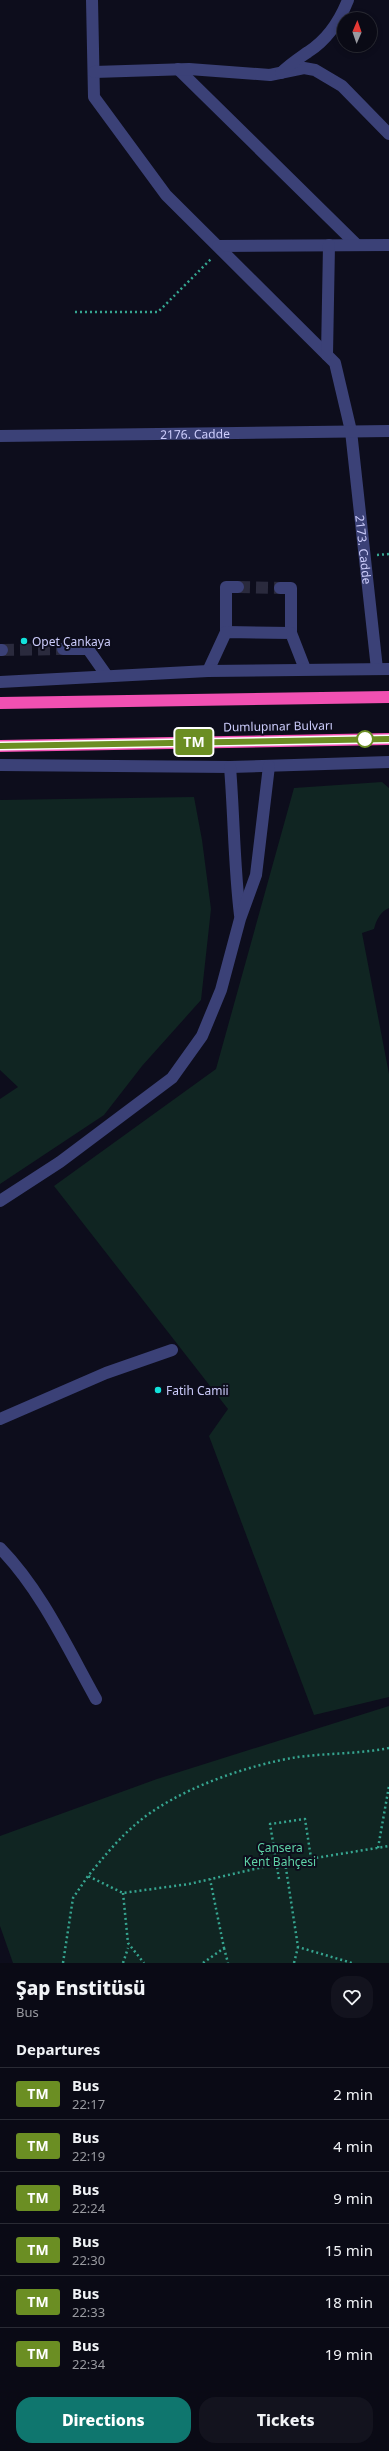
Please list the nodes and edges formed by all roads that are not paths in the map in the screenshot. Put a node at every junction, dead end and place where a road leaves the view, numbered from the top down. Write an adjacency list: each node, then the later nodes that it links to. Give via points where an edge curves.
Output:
1 (92, 0): 4 (street, 2173. Cadde)
2 (348, 0): 5 (street, via 334,27 310,52 291,62)
3 (178, 69): 4 (street); 5 (street, via 270,75); 7 (street)
4 (94, 72): 10 (street, 2173. Cadde, via 94,97 166,195)
5 (281, 73): 6 (street, via 304,68 315,70 342,86)
6 (389, 134)
7 (357, 245): 8 (street); 9 (street)
8 (389, 245)
9 (329, 246): 10 (street); 11 (street)
10 (219, 248): 11 (street, 2173. Cadde)
11 (327, 355): 12 (street, 2173. Cadde, via 335,363)
12 (351, 431): 13 (street, 2176. Cadde); 14 (street, 2176. Cadde); 21 (street, 2173. Cadde)
13 (389, 431)
14 (0, 436)
15 (238, 587): 17 (street, via 226,587)
16 (280, 588): 18 (street, via 291,588)
17 (226, 632): 18 (street); 22 (street)
18 (291, 633): 20 (street)
19 (63, 649): 23 (street, via 88,649)
20 (306, 669): 21 (street); 22 (street)
21 (383, 669)
22 (208, 671): 23 (street)
23 (107, 676): 24 (street)
24 (0, 682)
25 (389, 697): 26 (highway)
26 (0, 703)
27 (389, 739): 28 (highway, Dumlupınar Bulvarı)
28 (0, 746)
29 (389, 762): 31 (street)
30 (0, 765): 32 (street)
31 (269, 766): 32 (street); 33 (street, via 256,875)
32 (230, 767): 33 (street, via 235,877)
33 (240, 920): 34 (street, via 221,990 202,1036 172,1078 60,1162)
34 (0, 1201)
35 (172, 1350): 36 (street, via 106,1373)
36 (0, 1419)
37 (0, 1548): 38 (street, via 19,1567)
38 (96, 1699)

